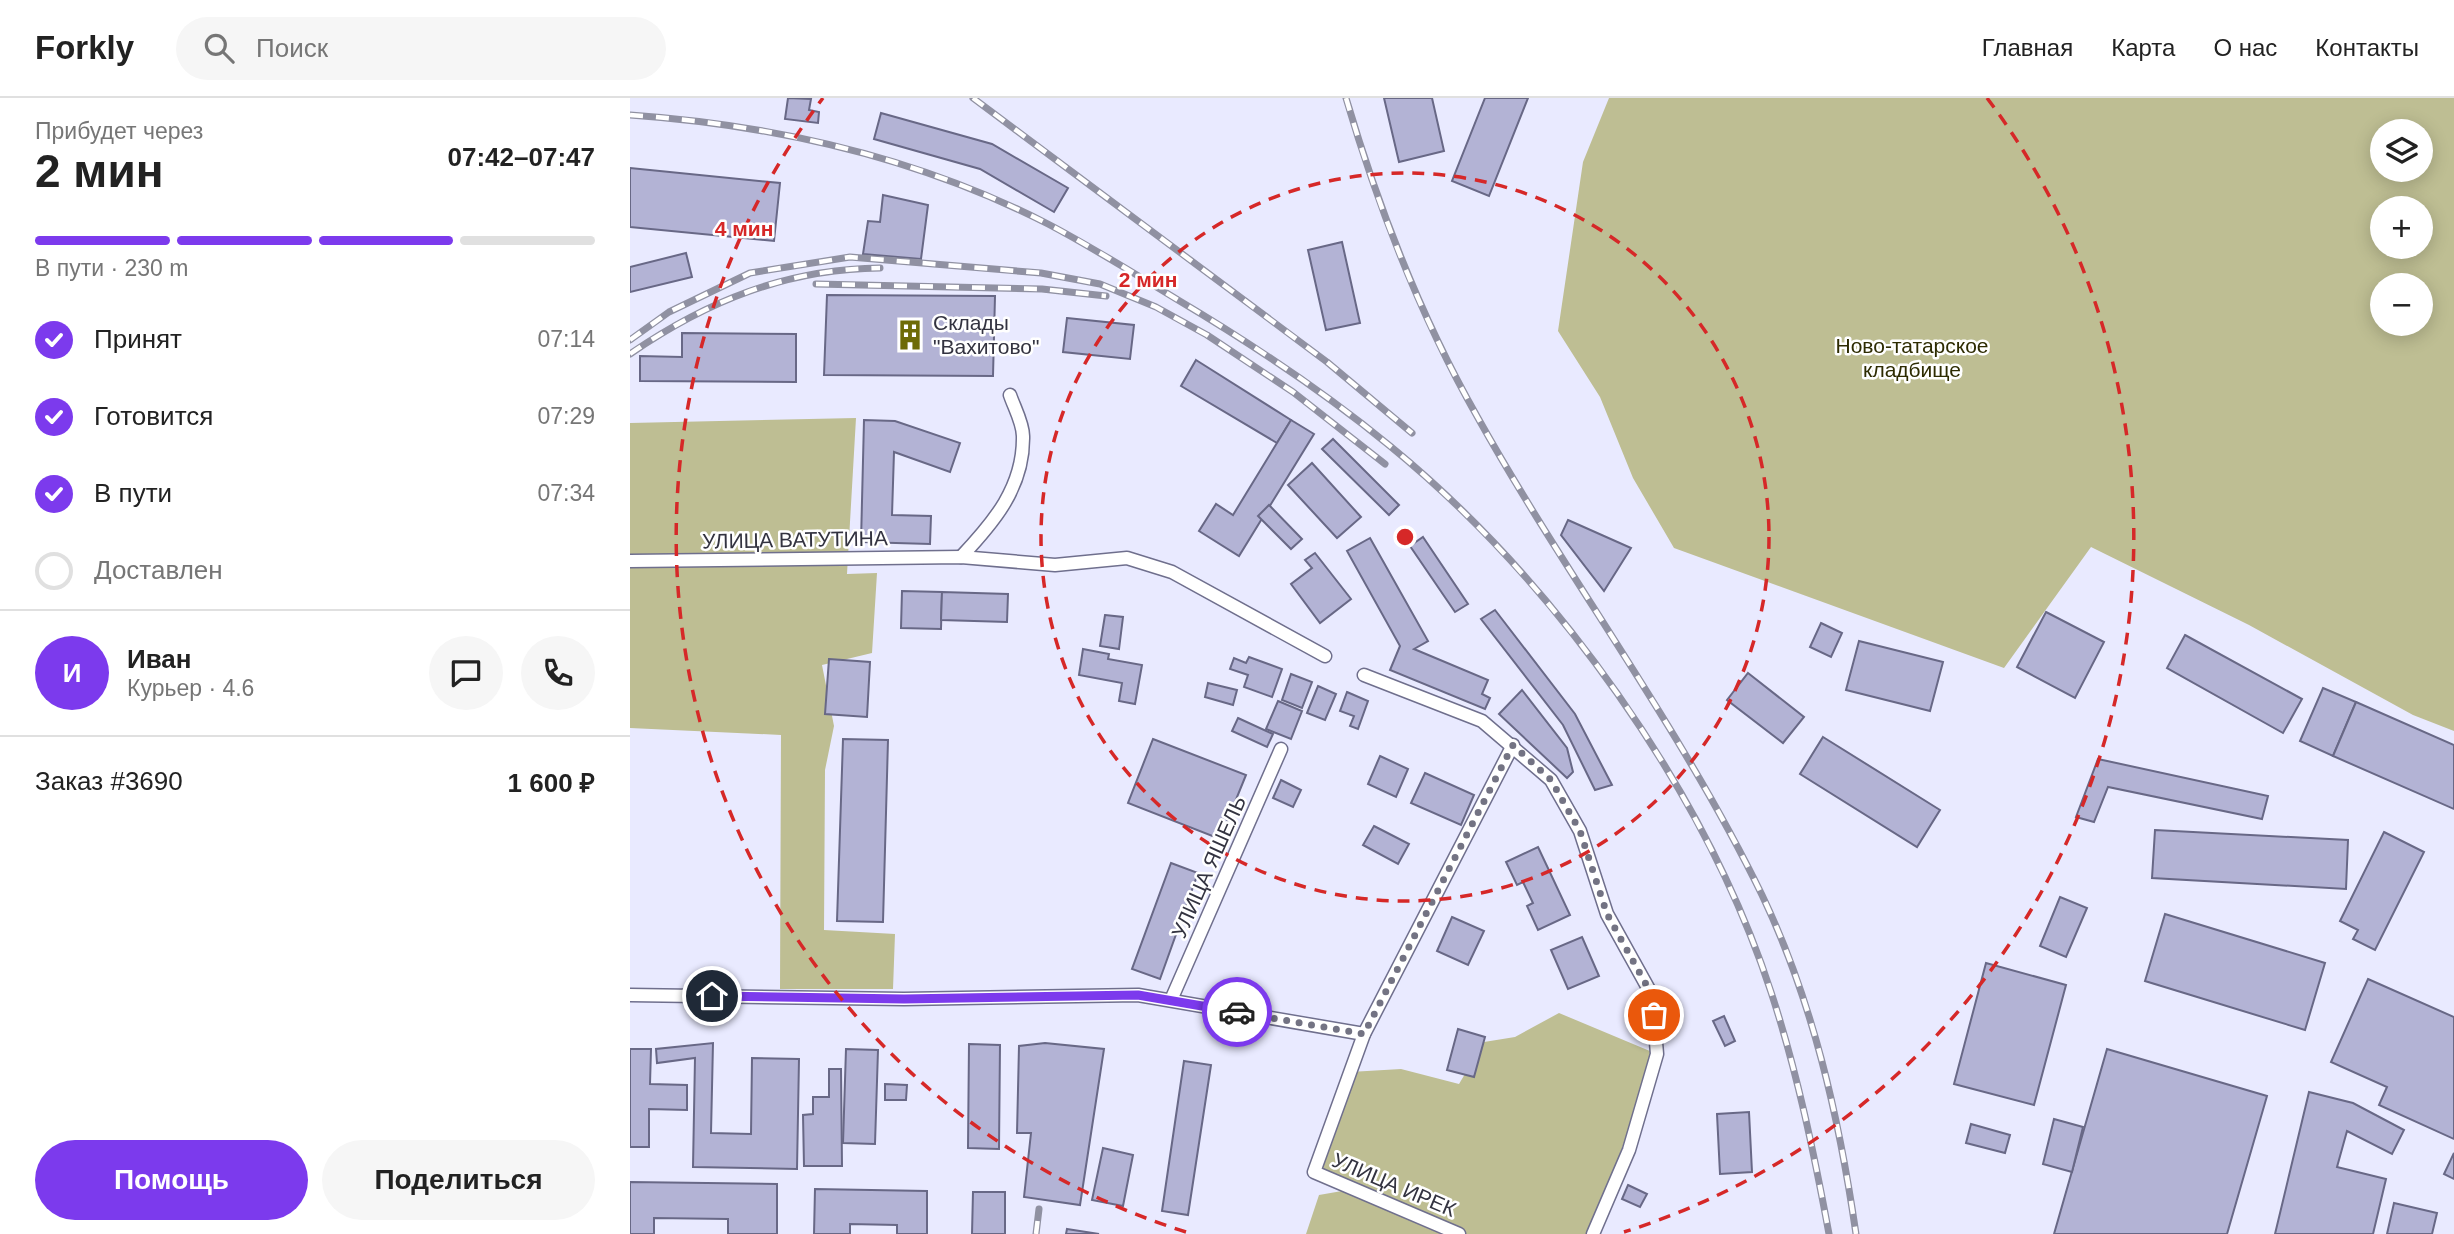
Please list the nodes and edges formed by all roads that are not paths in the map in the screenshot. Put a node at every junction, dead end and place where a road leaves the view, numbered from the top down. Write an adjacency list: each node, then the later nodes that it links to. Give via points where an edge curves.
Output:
1 (1010, 395): 2 (street, via 1023,434 1019,475 995,521)
2 (961, 556): 3 (street, УЛИЦА ВАТУТИНА); 4 (street, УЛИЦА ВАТУТИНА, via 1055,565 1127,558 1152,564)
3 (630, 561)
4 (1325, 656)
5 (1364, 676): 6 (street, via 1482,721)
6 (1513, 745): 10 (street); 12 (street, via 1551,780 1580,831 1607,914 1652,995 1657,1054 1629,1150)
7 (1282, 749): 9 (street, УЛИЦА ЯШЕЛЬ)
8 (630, 995): 9 (street, via 904,999 1138,995)
9 (1171, 1000): 10 (street)
10 (1364, 1034): 11 (street, УЛИЦА ИРЕК, via 1314,1172)
11 (1459, 1234)
12 (1593, 1234)

